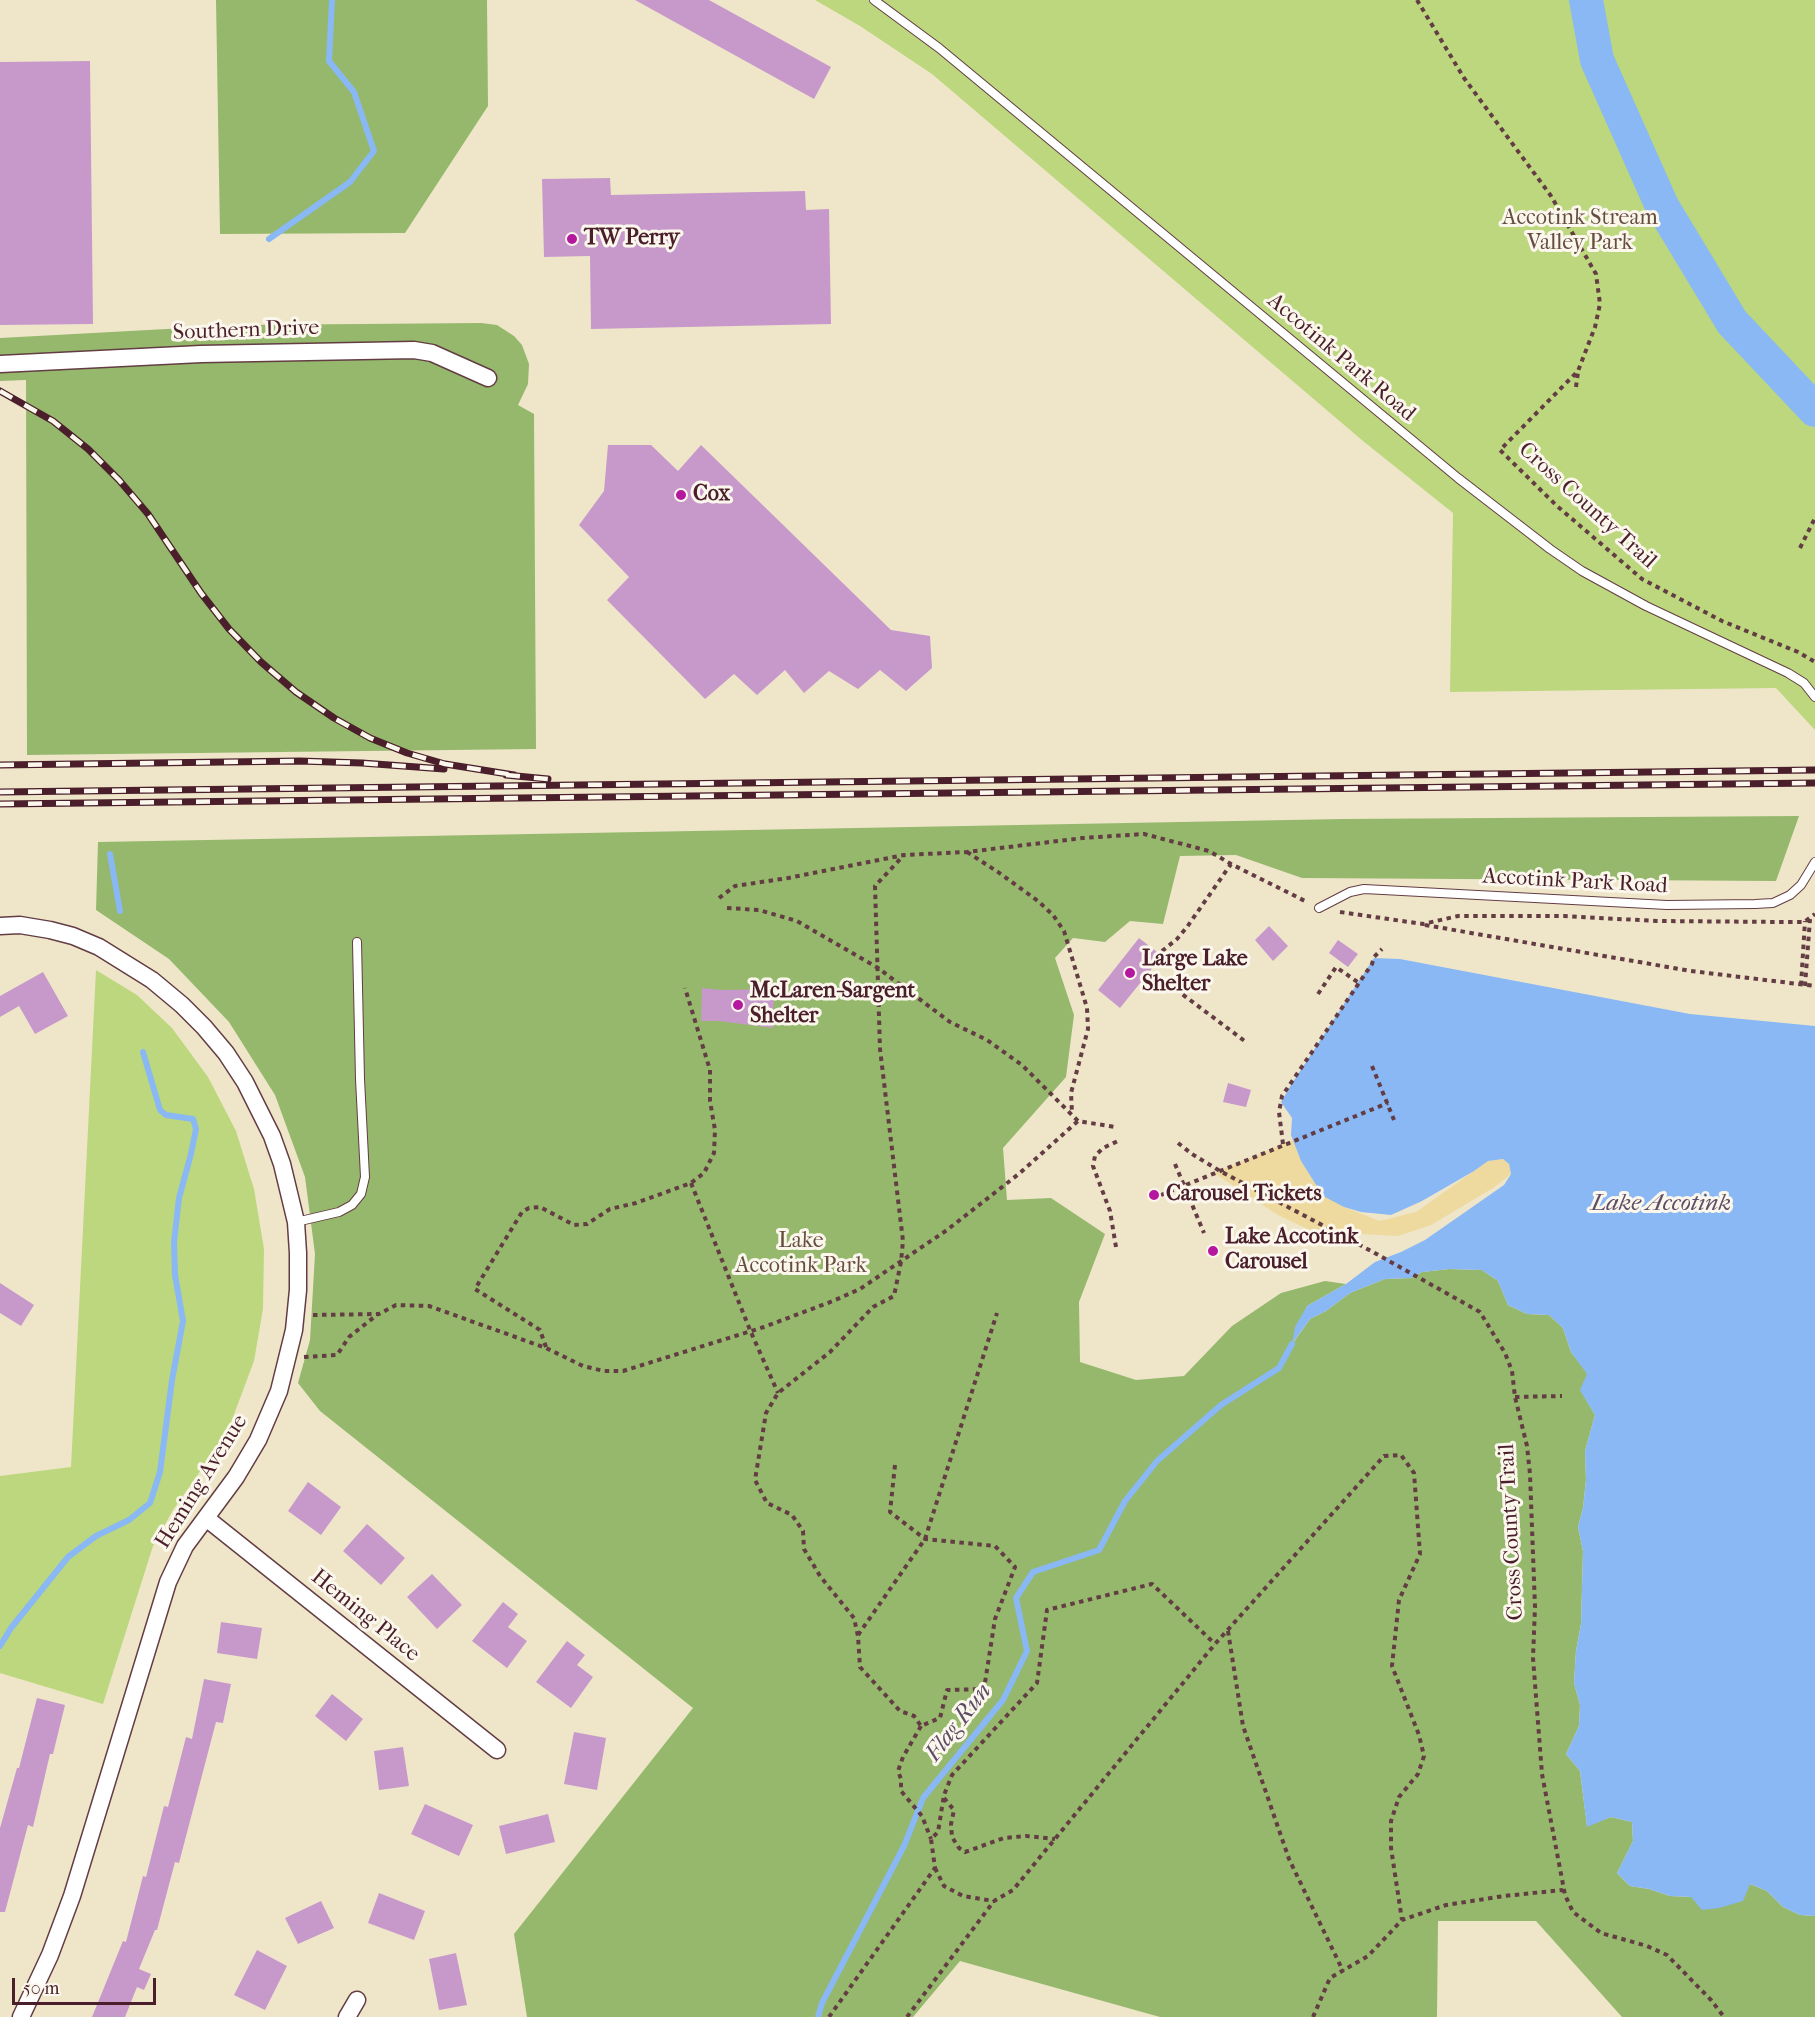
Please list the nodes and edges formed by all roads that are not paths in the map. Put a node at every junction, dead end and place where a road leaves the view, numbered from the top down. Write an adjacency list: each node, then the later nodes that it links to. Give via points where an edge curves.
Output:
1 (874, 0): 4 (lane, Accotink Park Road, via 939,48 1440,463 1550,549 1646,606 1788,673 1804,683)
2 (0, 364): 3 (street, Southern Drive, via 201,354 414,350 432,353)
3 (489, 378)
4 (1815, 698)
5 (1815, 862): 6 (lane, Accotink Park Road, via 1790,896 1773,903 1667,905 1364,889)
6 (1319, 908)
7 (0, 926): 9 (street, Heming Avenue, via 50,930 99,947 152,980 196,1020 226,1053 258,1106 282,1164)
8 (357, 942): 9 (lane, via 365,1177 362,1194 339,1212)
9 (296, 1222): 10 (street, Heming Avenue, via 296,1314 279,1391 258,1440)
10 (206, 1518): 11 (street, Heming Place); 13 (street, Heming Avenue, via 185,1546 168,1582 72,1896)
11 (496, 1750)
12 (357, 2000): 14 (street)
13 (21, 2017)
14 (347, 2017)

